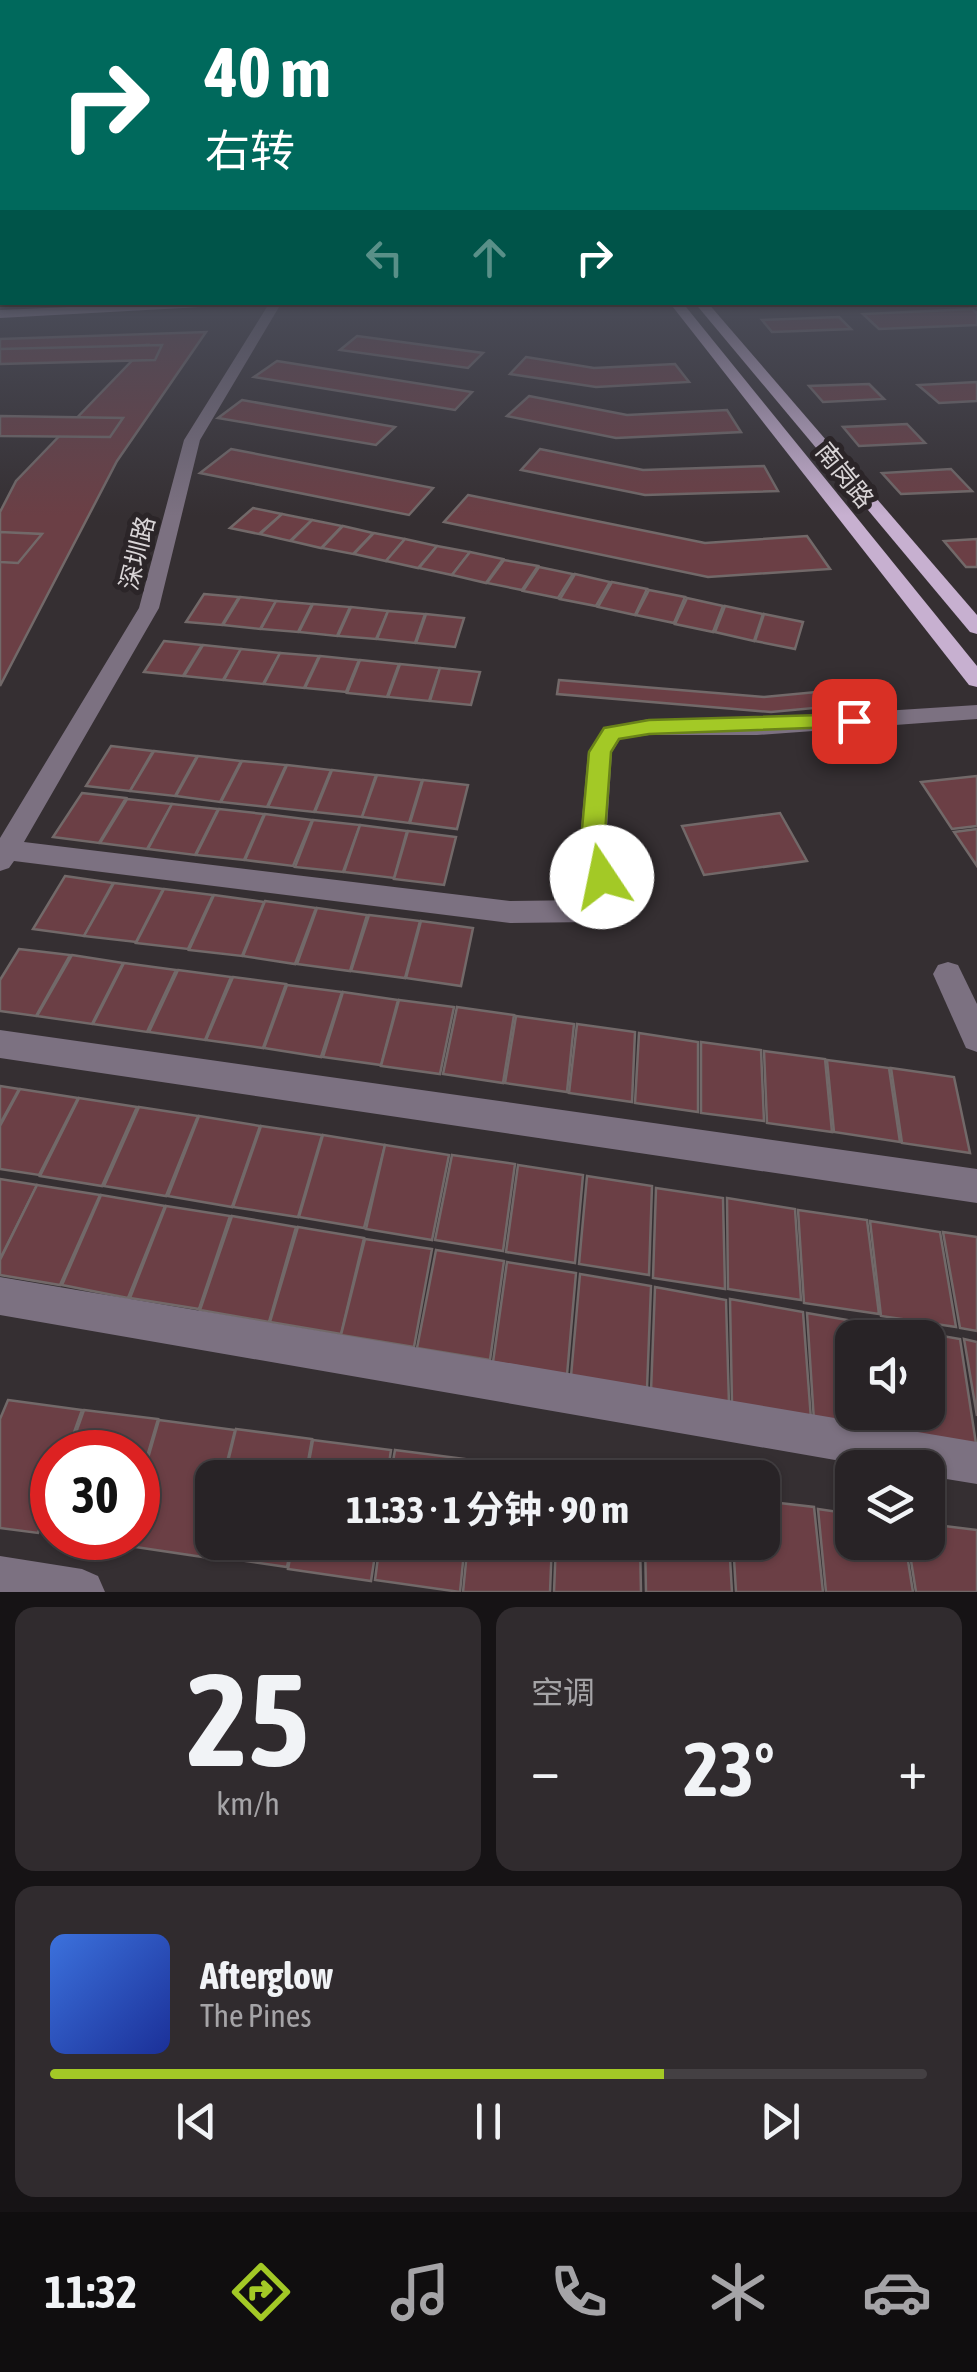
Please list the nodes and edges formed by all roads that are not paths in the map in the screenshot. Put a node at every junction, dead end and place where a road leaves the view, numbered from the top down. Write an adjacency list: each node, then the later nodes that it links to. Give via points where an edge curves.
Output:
1 (237, 367): 7 (street, 深圳路, via 192,440 150,608)
2 (727, 367): 5 (main road, 南岗路)
3 (755, 367): 4 (main road, 南岗路)
4 (977, 628)
5 (977, 680)
6 (977, 712): 7 (street, via 612,733 600,752 591,862 614,887 610,902 592,910 510,912)
7 (4, 856)
8 (948, 974): 9 (street)
9 (977, 1038)
10 (0, 1044): 11 (street)
11 (977, 1186)
12 (0, 1296): 13 (street)
13 (977, 1463)
14 (0, 1579): 15 (street)
15 (82, 1592)

